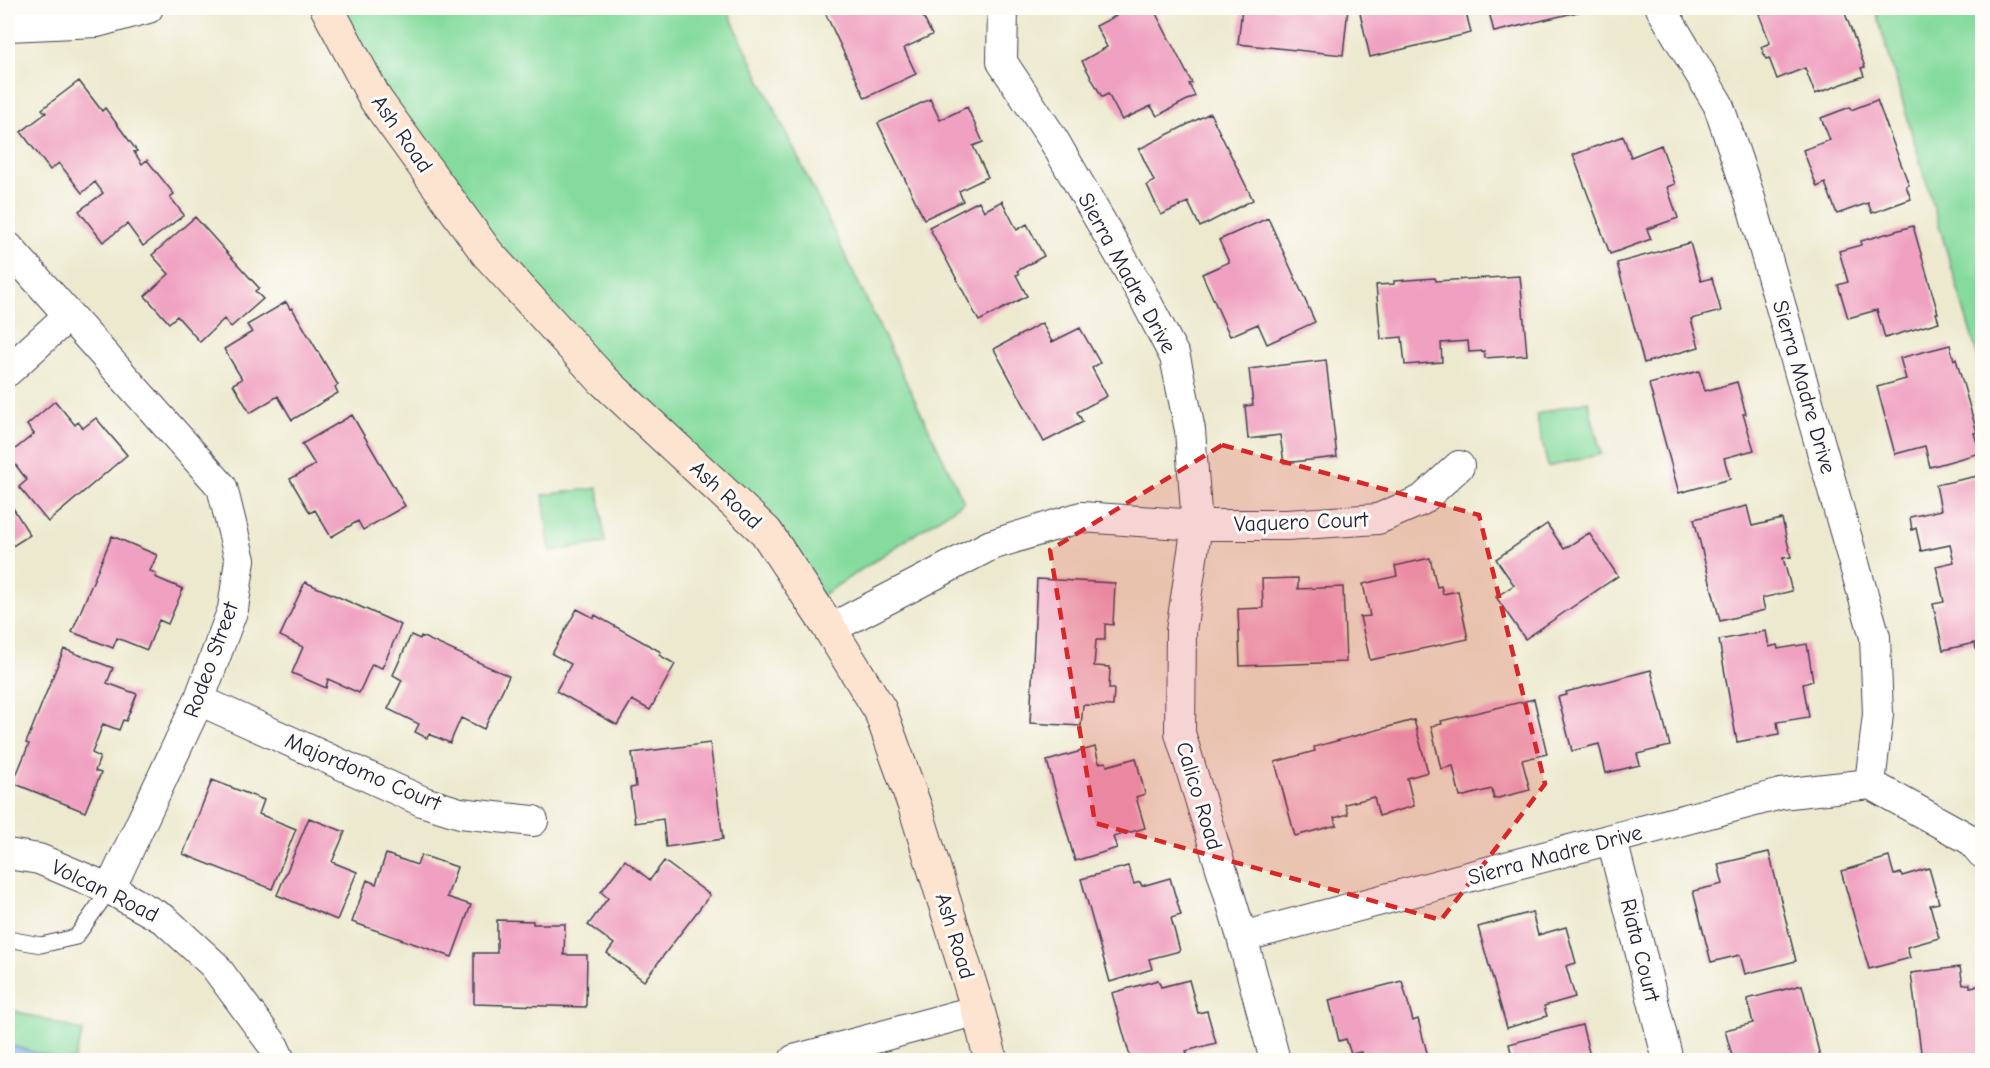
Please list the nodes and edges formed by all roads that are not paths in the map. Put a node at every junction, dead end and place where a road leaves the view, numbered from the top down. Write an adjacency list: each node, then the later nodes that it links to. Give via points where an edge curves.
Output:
1 (148, 8): 5 (street, via 97,22)
2 (327, 8): 11 (main road, Ash Road, via 376,100 487,253 603,380 766,532)
3 (1003, 8): 10 (street, Sierra Madre Drive, via 1002,62 1053,139 1175,357 1190,430)
4 (1661, 8): 13 (street, Sierra Madre Drive, via 1718,104 1749,195 1875,637 1878,714)
5 (8, 26)
6 (8, 248): 7 (street, Rodeo Street)
7 (68, 316): 8 (street); 12 (street, Rodeo Street, via 222,487 240,560 233,609)
8 (8, 371)
9 (1459, 466): 10 (street, Vaquero Court, via 1422,500 1378,519)
10 (1197, 525): 11 (street, via 1082,517 991,545); 19 (street, Calico Road, via 1180,631 1180,733)
11 (830, 629): 21 (main road, Ash Road, via 880,710 915,807)
12 (199, 700): 14 (street, Majordomo Court, via 424,802 460,813); 18 (street, Rodeo Street)
13 (1870, 784): 15 (street, Sierra Madre Drive, via 1781,794); 16 (street, via 1971,840)
14 (533, 821)
15 (1612, 840): 19 (street, Sierra Madre Drive); 26 (street, Riata Court)
16 (1983, 853)
17 (8, 854): 18 (street, Volcan Road, via 39,860)
18 (110, 889): 20 (lane, via 76,937 41,945); 22 (street, Volcan Road, via 165,920 214,965)
19 (1242, 937): 25 (street, Calico Road)
20 (8, 939)
21 (978, 1010): 23 (street); 24 (main road, Ash Road)
22 (280, 1060)
23 (794, 1060)
24 (991, 1060)
25 (1275, 1060)
26 (1668, 1060)

